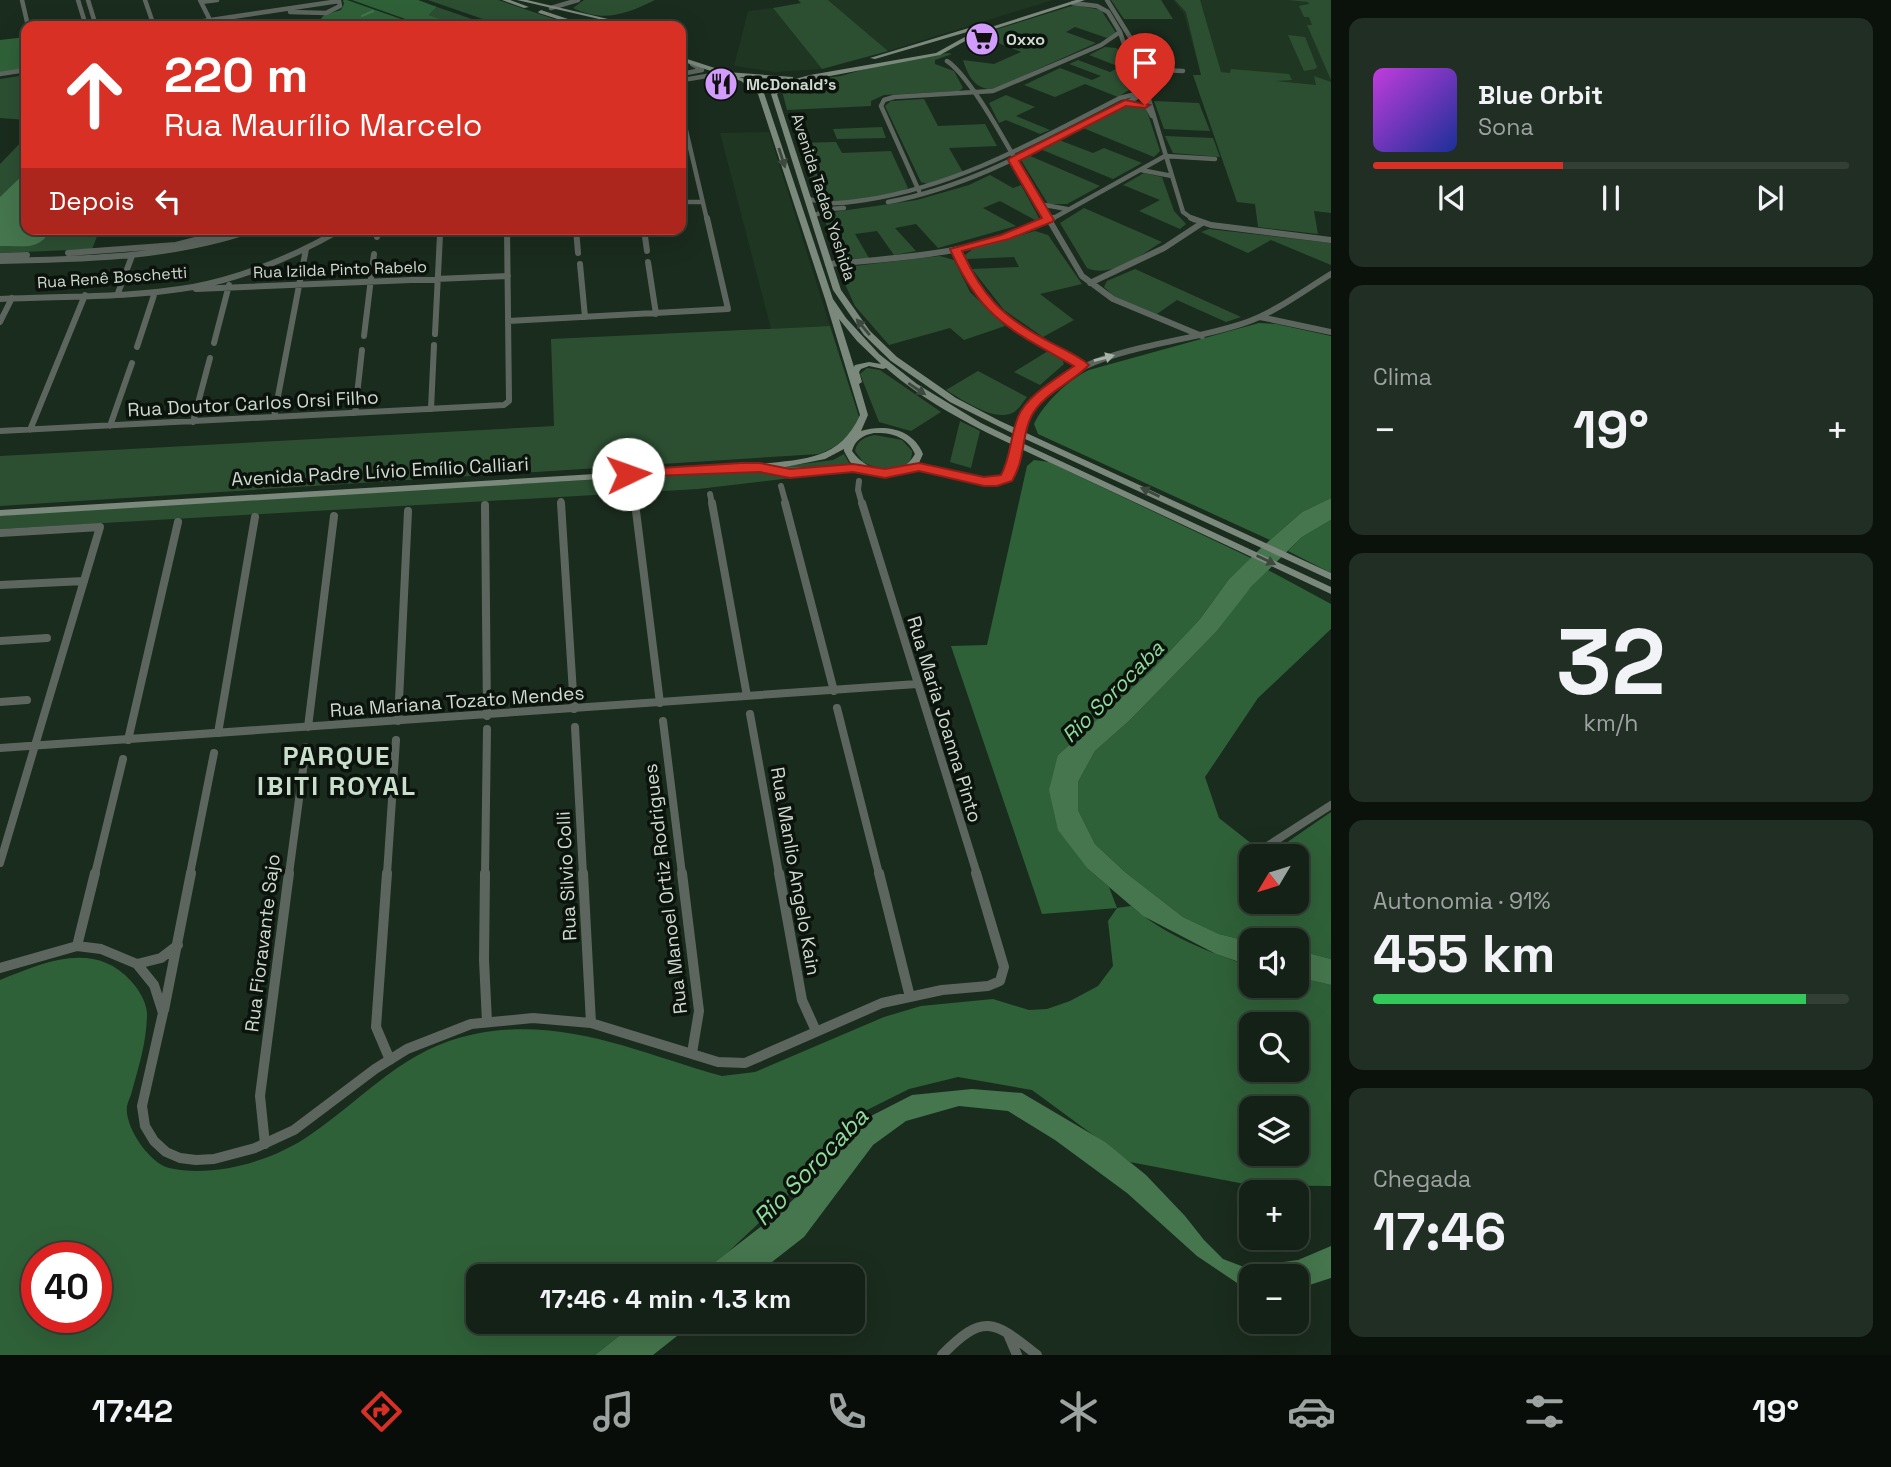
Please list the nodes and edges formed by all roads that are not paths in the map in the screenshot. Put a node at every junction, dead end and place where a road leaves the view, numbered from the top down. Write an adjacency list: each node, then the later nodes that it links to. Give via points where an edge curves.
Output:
1 (22, 0): 20 (street)
2 (78, 0): 21 (street)
3 (88, 0): 22 (street)
4 (145, 0): 23 (street)
5 (217, 0): 12 (street)
6 (338, 0): 17 (street); 17 (street, via 340,6 332,12)
7 (505, 0): 25 (main road)
8 (520, 0): 16 (main road)
9 (578, 0): 16 (street)
10 (1065, 0): 30 (main road)
11 (1082, 0): 14 (main road)
12 (201, 1): 19 (street)
13 (1109, 2): 15 (street); 29 (street)
14 (1073, 3): 15 (street); 32 (main road, via 974,34)
15 (1097, 6): 28 (street, via 1108,12)
16 (568, 8): 18 (main road)
17 (300, 9): 19 (street)
18 (594, 15): 26 (main road); 27 (main road)
19 (210, 20): 24 (street)
20 (27, 21)
21 (84, 21)
22 (94, 21)
23 (152, 21)
24 (204, 21)
25 (569, 21)
26 (606, 21)
27 (616, 21)
28 (1120, 36): 29 (street); 31 (street); 33 (street)
29 (1130, 36): 41 (street)
30 (937, 40): 32 (main road, via 929,45); 34 (main road)
31 (1101, 45): 33 (street); 50 (street)
32 (951, 48): 37 (main road)
33 (1126, 50): 52 (street)
34 (898, 51): 37 (main road, via 916,49 925,54); 40 (main road)
35 (686, 58): 40 (main road, via 754,72)
36 (686, 59): 45 (main road)
37 (899, 60): 48 (main road)
38 (686, 61): 44 (street)
39 (947, 61): 54 (street, via 958,68)
40 (831, 69): 49 (main road)
41 (1140, 69): 42 (street); 53 (street)
42 (1184, 71)
43 (21, 73): 46 (street)
44 (700, 73): 45 (street); 47 (street)
45 (725, 74): 49 (main road); 51 (main road)
46 (0, 76)
47 (686, 76)
48 (816, 77): 49 (main road); 69 (main road, Avenida Tadao Yoshida, via 786,83 774,94)
49 (771, 78): 51 (main road)
50 (1013, 85): 54 (street); 54 (street, via 989,97)
51 (761, 93): 113 (main road, Avenida Tadao Yoshida, one-way to 113)
52 (1141, 95): 53 (street); 55 (street); 56 (street)
53 (1149, 96): 57 (street)
54 (977, 97): 59 (street); 68 (street, via 894,97 881,103)
55 (1125, 101): 56 (street); 60 (street); 62 (street)
56 (1145, 105): 57 (street)
57 (1154, 119): 61 (street)
58 (686, 132): 71 (street)
59 (1003, 141): 60 (street); 62 (street)
60 (1029, 144): 62 (street)
61 (1166, 156): 63 (street); 65 (street); 67 (street)
62 (1012, 157): 64 (street); 66 (street); 68 (street)
63 (1215, 159)
64 (994, 169): 66 (street); 74 (street, via 922,196 829,209)
65 (1141, 170): 67 (street); 73 (street)
66 (1022, 174): 72 (street)
67 (1172, 176): 76 (street, via 1183,212)
68 (919, 191): 69 (street, via 838,203)
69 (807, 198): 74 (main road, Avenida Tadao Yoshida)
70 (686, 202): 71 (street)
71 (701, 202): 114 (street, via 726,310)
72 (1040, 204): 73 (street); 75 (street)
73 (1068, 209): 75 (street)
74 (813, 216): 98 (main road, Avenida Tadao Yoshida)
75 (1049, 220): 77 (street); 85 (street)
76 (1202, 223): 86 (street); 104 (street, via 1164,248)
77 (1028, 228): 85 (street); 88 (street)
78 (221, 235): 94 (street, via 155,249)
79 (238, 235): 92 (street, via 197,249)
80 (331, 235): 87 (street, Rua Renê Boschetti)
81 (440, 235): 102 (street)
82 (507, 235): 100 (street)
83 (576, 235): 91 (street)
84 (645, 235): 89 (street)
85 (1059, 235): 104 (street)
86 (1331, 240)
87 (306, 249): 93 (street, Rua Renê Boschetti); 96 (street)
88 (956, 249): 98 (street); 129 (street, via 969,280 992,308 1015,328)
89 (647, 251)
90 (374, 254): 103 (street)
91 (578, 254)
92 (132, 256): 94 (street); 109 (street)
93 (287, 258): 96 (street, via 298,258); 101 (street, Rua Renê Boschetti)
94 (1, 259)
95 (648, 262): 114 (street)
96 (301, 264): 105 (street)
97 (580, 264): 115 (street)
98 (828, 264): 139 (main road, Avenida Tadao Yoshida, one-way to 98, via 953,400 894,359 848,309)
99 (1331, 274): 116 (street)
100 (508, 276): 102 (street, Rua Izilda Pinto Rabelo); 117 (street)
101 (231, 278): 106 (street); 107 (street, Rua Renê Boschetti)
102 (438, 279): 103 (street, Rua Izilda Pinto Rabelo); 120 (street)
103 (371, 282): 105 (street, Rua Izilda Pinto Rabelo); 121 (street)
104 (1090, 283): 122 (street, via 1113,299)
105 (298, 285): 106 (street, Rua Izilda Pinto Rabelo); 133 (street)
106 (229, 288): 107 (street, Rua Izilda Pinto Rabelo); 123 (street)
107 (174, 290): 108 (street, Rua Renê Boschetti)
108 (155, 292): 109 (street, Rua Renê Boschetti); 125 (street)
109 (118, 293): 110 (street, Rua Renê Boschetti)
110 (85, 295): 111 (street, Rua Renê Boschetti); 136 (street)
111 (12, 298): 112 (street, Rua Renê Boschetti); 118 (street)
112 (0, 299)
113 (829, 299): 130 (main road, Avenida Tadao Yoshida, via 861,344); 140 (main road, via 864,415)
114 (656, 314): 115 (street)
115 (585, 317): 117 (street)
116 (1260, 317): 119 (street); 122 (street)
117 (508, 321): 131 (street, Rua Doutor Carlos Orsi Filho, via 508,404)
118 (0, 322)
119 (1331, 332)
120 (435, 334)
121 (364, 336)
122 (1202, 336): 129 (street, one-way to 122)
123 (214, 343)
124 (434, 345): 131 (street)
125 (137, 347)
126 (362, 350): 132 (street)
127 (209, 358): 134 (street)
128 (132, 363): 135 (street)
129 (1083, 365): 139 (street, via 1043,395 1024,416)
130 (892, 371): 137 (main road, via 869,363 855,372 872,422); 141 (main road, Avenida Tadao Yoshida, one-way to 141, via 937,402)
131 (431, 409): 132 (street, Rua Doutor Carlos Orsi Filho)
132 (355, 413): 133 (street, Rua Doutor Carlos Orsi Filho)
133 (274, 417): 134 (street, Rua Doutor Carlos Orsi Filho)
134 (193, 422): 135 (street, Rua Doutor Carlos Orsi Filho)
135 (110, 426): 136 (street, Rua Doutor Carlos Orsi Filho)
136 (30, 430): 138 (street, Rua Doutor Carlos Orsi Filho)
137 (886, 430): 140 (main road); 145 (main road, via 916,446 918,458)
138 (0, 432)
139 (1020, 432): 141 (main road); 159 (main road, Avenida Tadao Yoshida, one-way to 139)
140 (852, 439): 144 (main road, Avenida Padre Lívio Emílio Calliari, via 820,458); 146 (main road, via 848,451 852,459)
141 (1019, 444): 142 (main road, Avenida Tadao Yoshida); 143 (main road)
142 (1048, 457): 143 (main road); 162 (main road, Avenida Tadao Yoshida, one-way to 162)
143 (1016, 460): 145 (main road, via 1010,475 997,482 923,467)
144 (760, 467): 146 (main road, Avenida Padre Lívio Emílio Calliari, via 790,473 839,468); 154 (main road, Avenida Padre Lívio Emílio Calliari)
145 (909, 469): 146 (main road)
146 (872, 471)
147 (859, 481): 165 (street, Rua Maria Joanna Pinto)
148 (782, 486): 166 (street)
149 (710, 494): 167 (street)
150 (635, 499): 170 (street)
151 (561, 501): 172 (street)
152 (485, 505): 174 (street)
153 (408, 510): 176 (street)
154 (1, 513)
155 (334, 516): 177 (street)
156 (255, 517): 180 (street)
157 (178, 522): 181 (street)
158 (0, 533): 160 (street, via 100,527)
159 (1331, 577)
160 (84, 581): 161 (street); 183 (street)
161 (0, 585)
162 (1331, 591)
163 (47, 638): 164 (street)
164 (0, 641)
165 (917, 684): 166 (street, Rua Mariana Tozato Mendes); 195 (street, Rua Maria Joanna Pinto, via 1004,967 1000,981 988,986)
166 (834, 691): 167 (street, Rua Mariana Tozato Mendes)
167 (747, 696): 170 (street, Rua Mariana Tozato Mendes)
168 (27, 700): 169 (street)
169 (0, 702)
170 (660, 703): 172 (street, Rua Mariana Tozato Mendes)
171 (837, 708): 195 (street)
172 (574, 709): 174 (street, Rua Mariana Tozato Mendes)
173 (750, 715): 199 (street, Rua Manlio Angelo Kain, via 802,1000)
174 (487, 716): 176 (street, Rua Mariana Tozato Mendes)
175 (663, 721): 200 (street, Rua Manoel Ortiz Rodrigues, via 699,1012)
176 (398, 722): 177 (street, Rua Mariana Tozato Mendes)
177 (308, 727): 180 (street, Rua Mariana Tozato Mendes)
178 (575, 727): 198 (street, Rua Silvio Colli)
179 (487, 729): 197 (street)
180 (218, 733): 181 (street, Rua Mariana Tozato Mendes)
181 (128, 740): 183 (street, Rua Mariana Tozato Mendes)
182 (396, 740): 201 (street, via 376,1027)
183 (34, 746): 185 (street, Rua Mariana Tozato Mendes); 190 (street)
184 (306, 747): 202 (street, Rua Fioravante Sajo, via 260,1096)
185 (0, 748)
186 (214, 753): 191 (street)
187 (123, 759): 192 (street)
188 (1331, 805): 189 (street)
189 (1271, 844)
190 (0, 863)
191 (178, 945): 193 (street, via 161,958); 196 (street)
192 (77, 946): 193 (street, via 101,949); 194 (street)
193 (137, 964): 196 (street, via 153,985)
194 (0, 968)
195 (910, 997): 199 (street, via 882,1003)
196 (163, 1013): 202 (street, via 142,1106 145,1126 154,1140 166,1152 196,1160)
197 (487, 1022): 198 (street, via 533,1018); 201 (street, via 440,1034)
198 (591, 1023): 200 (street)
199 (816, 1031): 200 (street, via 745,1063 718,1062)
200 (692, 1053)
201 (390, 1059): 202 (street, via 294,1130)
202 (265, 1144)
203 (1007, 1331): 204 (street, via 990,1324 975,1325); 205 (street); 206 (street)
204 (942, 1355)
205 (1017, 1355)
206 (1037, 1355)

